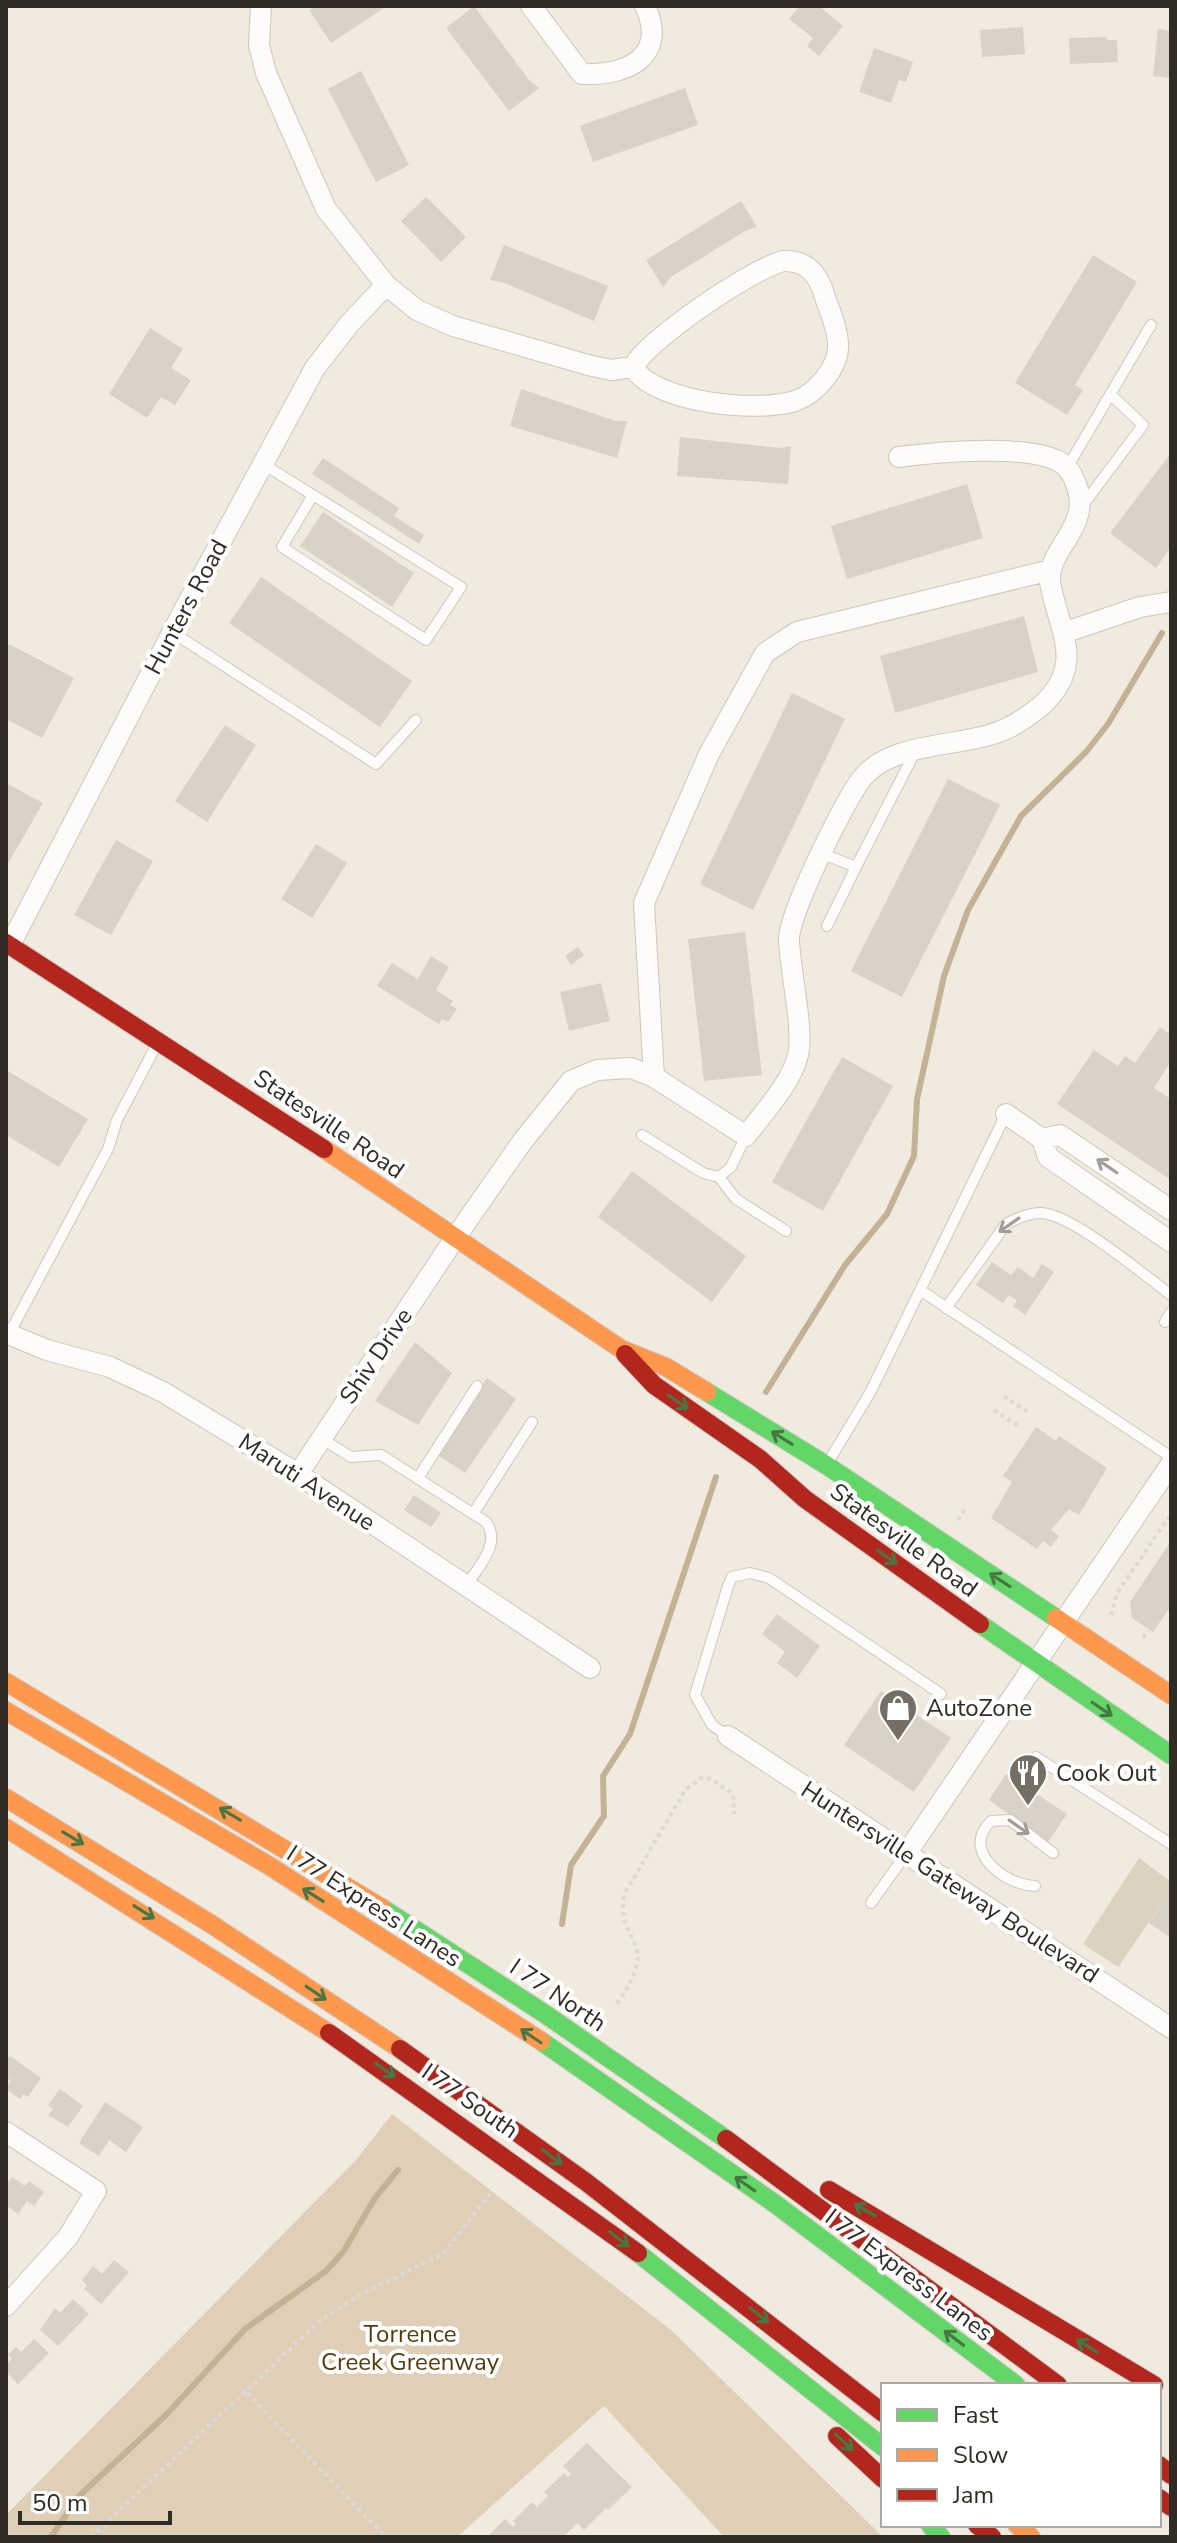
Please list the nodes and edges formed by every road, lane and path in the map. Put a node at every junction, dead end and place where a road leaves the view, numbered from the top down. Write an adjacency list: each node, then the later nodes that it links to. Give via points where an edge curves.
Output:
1 (261, 6): 4 (street, via 259,45 266,73 326,209)
2 (531, 6): 3 (street, via 582,74 599,75 626,69 646,52 653,24)
3 (645, 6)
4 (386, 285): 6 (street, via 417,310 453,326 588,365); 9 (street, Hunters Road, via 327,350)
5 (1151, 325): 7 (lane)
6 (633, 367): 6 (street, via 655,388 693,399 779,404 797,400 820,384 838,345 823,290 810,268 783,261 670,331)
7 (1110, 394): 10 (lane); 12 (lane, via 1143,425)
8 (899, 457): 10 (street, via 943,451 1046,456)
9 (263, 464): 11 (lane); 15 (street, Hunters Road)
10 (1067, 468): 12 (street, via 1077,485)
11 (313, 495): 11 (lane, via 461,587 426,640 282,547)
12 (1080, 510): 13 (street)
13 (1051, 570): 16 (street); 24 (street, via 797,632 765,653 709,754 644,903)
14 (1171, 602): 16 (street)
15 (172, 632): 17 (lane, via 376,764); 22 (street, Hunters Road)
16 (1066, 632): 18 (street, via 1060,680 1021,722)
17 (416, 720)
18 (915, 752): 19 (street, via 879,763 860,780); 20 (lane)
19 (823, 854): 20 (lane); 27 (street, via 796,905 789,937 798,1055)
20 (856, 867): 21 (lane)
21 (827, 926)
22 (8, 944): 23 (main road, Statesville Road)
23 (159, 1041): 32 (main road, Statesville Road); 39 (lane, via 117,1120 108,1149)
24 (654, 1077): 27 (street); 32 (street, Shiv Drive, via 631,1068 597,1070 571,1081)
25 (1006, 1114): 28 (street); 34 (lane)
26 (642, 1135): 29 (lane, via 703,1173)
27 (746, 1136): 29 (lane, via 731,1167)
28 (1042, 1139): 30 (street, one-way to 28, via 1060,1135); 33 (street, via 1048,1157)
29 (719, 1177): 31 (lane, via 736,1199)
30 (1171, 1210)
31 (786, 1231)
32 (455, 1238): 40 (main road, Statesville Road); 47 (street, Shiv Drive)
33 (1171, 1242)
34 (920, 1290): 36 (lane); 50 (lane, via 871,1391)
35 (1171, 1295): 36 (lane, one-way to 36, via 1065,1220 1042,1213 1006,1224)
36 (946, 1308): 48 (lane)
37 (1171, 1312): 38 (lane)
38 (1165, 1322)
39 (7, 1334): 51 (street, Maruti Avenue, via 141,1380)
40 (621, 1349): 50 (main road, Statesville Road, one-way to 40, via 666,1367); 62 (main road, Statesville Road, one-way to 62, via 654,1385)
41 (477, 1386): 52 (lane)
42 (1004, 1396): 44 (path)
43 (994, 1410): 46 (path)
44 (1029, 1413)
45 (532, 1422): 54 (lane)
46 (1020, 1427)
47 (321, 1438): 51 (street, Shiv Drive); 52 (lane, via 351,1457 381,1455)
48 (1171, 1457)
49 (1171, 1464): 59 (street)
50 (826, 1465): 59 (main road, Statesville Road, one-way to 50)
51 (298, 1474): 57 (street, Maruti Avenue)
52 (418, 1478): 54 (lane)
53 (965, 1509): 56 (path)
54 (473, 1514): 57 (lane, via 486,1522 493,1537)
55 (1171, 1514): 58 (path, via 1117,1593)
56 (958, 1520)
57 (466, 1586): 63 (street, Maruti Avenue)
58 (1111, 1615)
59 (1065, 1624): 62 (street); 66 (main road, Statesville Road)
60 (1148, 1631): 61 (path)
61 (1143, 1638)
62 (1037, 1665): 69 (main road, Statesville Road, one-way to 69); 76 (street)
63 (590, 1668)
64 (6, 1682): 81 (main road, I 77 North, one-way to 64, via 291,1851)
65 (941, 1694): 68 (lane, via 769,1578 750,1573 732,1577 695,1695 712,1725)
66 (1171, 1695)
67 (6, 1711): 86 (main road, I 77 Express Lanes, one-way to 67, via 762,2195 535,2039 278,1873)
68 (728, 1736): 76 (street, Huntersville Gateway Boulevard)
69 (1171, 1755)
70 (1036, 1757): 74 (lane)
71 (6, 1798): 90 (main road, one-way to 90, via 270,1962 451,2085 658,2237)
72 (734, 1814): 79 (path, via 733,1794 711,1779 692,1782 635,1873 622,1909 638,1944 637,1973)
73 (6, 1828): 84 (main road, I 77 South, one-way to 84, via 335,2036)
74 (1171, 1844)
75 (1053, 1853): 77 (lane, one-way to 75, via 1019,1886 992,1866 980,1850 981,1833 991,1821 1010,1820)
76 (906, 1854): 78 (lane); 80 (street, Huntersville Gateway Boulevard)
77 (1035, 1886)
78 (871, 1903)
79 (617, 2004)
80 (1171, 2028)
81 (657, 2091): 87 (main road, I 77 North); 88 (main road, one-way to 81, via 955,2262)
82 (6, 2132): 85 (street, via 96,2191 55,2253)
83 (490, 2194): 89 (path, via 443,2254 320,2321)
84 (643, 2257): 91 (main road, I 77 South); 92 (main road, one-way to 92)
85 (6, 2306)
86 (1013, 2383)
87 (1055, 2383)
88 (1151, 2383)
89 (247, 2393): 93 (path); 94 (path)
90 (881, 2411)
91 (881, 2445)
92 (881, 2477)
93 (91, 2537)
94 (386, 2537)

